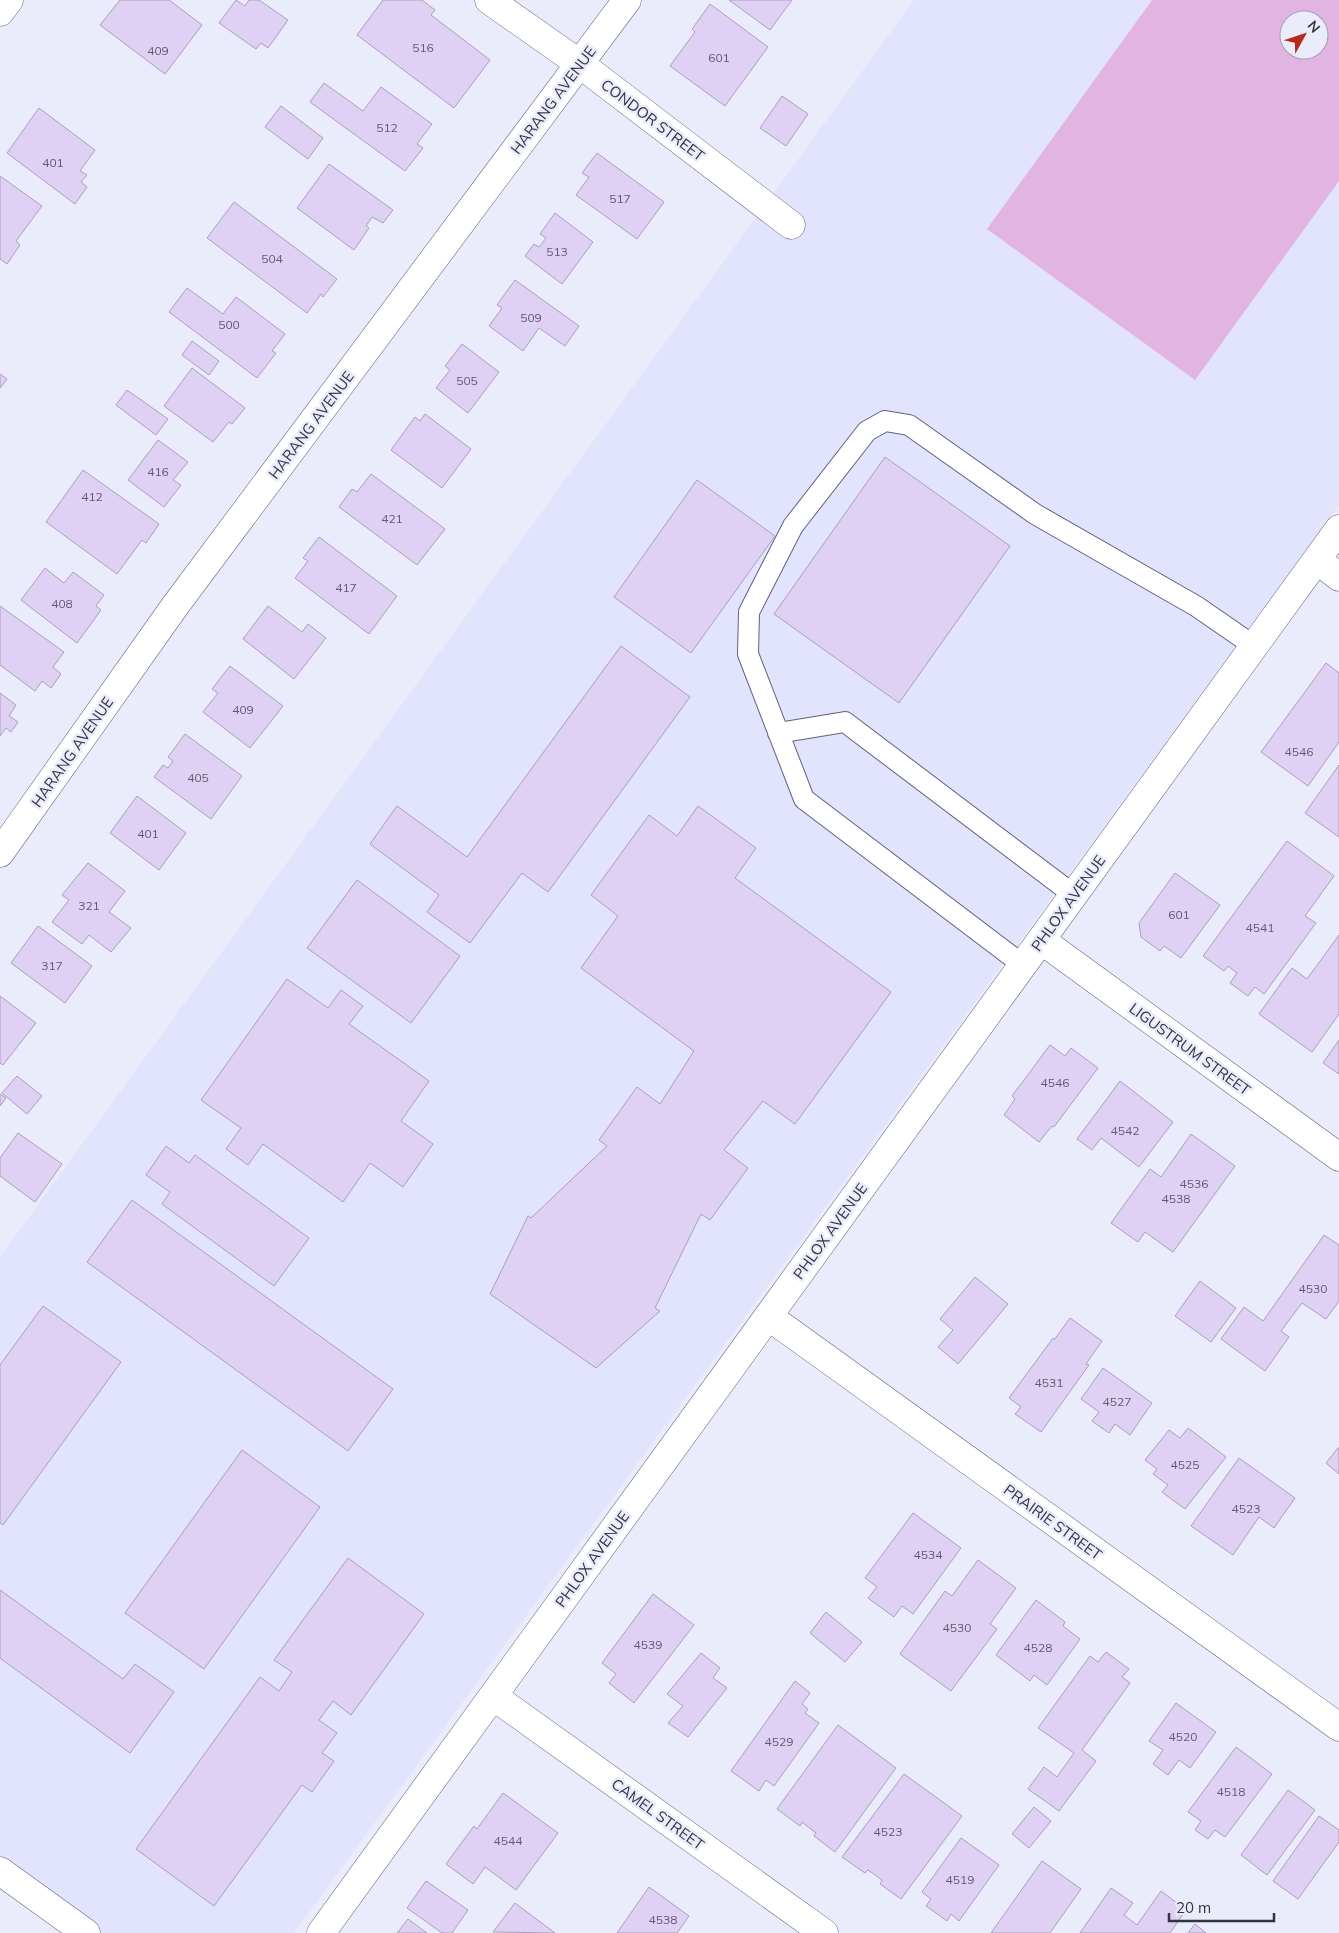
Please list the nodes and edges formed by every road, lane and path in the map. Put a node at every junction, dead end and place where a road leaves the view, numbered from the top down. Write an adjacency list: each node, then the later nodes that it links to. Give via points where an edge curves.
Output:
1 (9, 0): 4 (street)
2 (489, 0): 5 (street, CONDOR STREET)
3 (627, 0): 5 (street, HARANG AVENUE)
4 (0, 12)
5 (580, 64): 6 (street, CONDOR STREET); 12 (street, HARANG AVENUE, via 175,606)
6 (791, 225)
7 (1339, 529): 8 (street, PHLOX AVENUE)
8 (1317, 560): 9 (street); 10 (street, PHLOX AVENUE)
9 (1339, 577)
10 (1254, 646): 11 (lane, via 1196,606 1036,514 909,425 885,421 867,431 793,526 749,612 748,654); 13 (street, PHLOX AVENUE)
11 (778, 733): 13 (lane, via 846,722); 15 (lane, via 804,799)
12 (0, 853)
13 (1074, 895): 14 (street, PHLOX AVENUE)
14 (1041, 940): 15 (street, PHLOX AVENUE); 16 (street, LIGUSTRUM STREET)
15 (1023, 965): 17 (street, PHLOX AVENUE)
16 (1339, 1157)
17 (768, 1316): 18 (street, PHLOX AVENUE); 19 (street, PRAIRIE STREET)
18 (493, 1696): 22 (street, PHLOX AVENUE); 23 (street, CAMEL STREET)
19 (1339, 1727)
20 (0, 1871): 21 (street)
21 (86, 1933)
22 (321, 1933)
23 (824, 1933)

